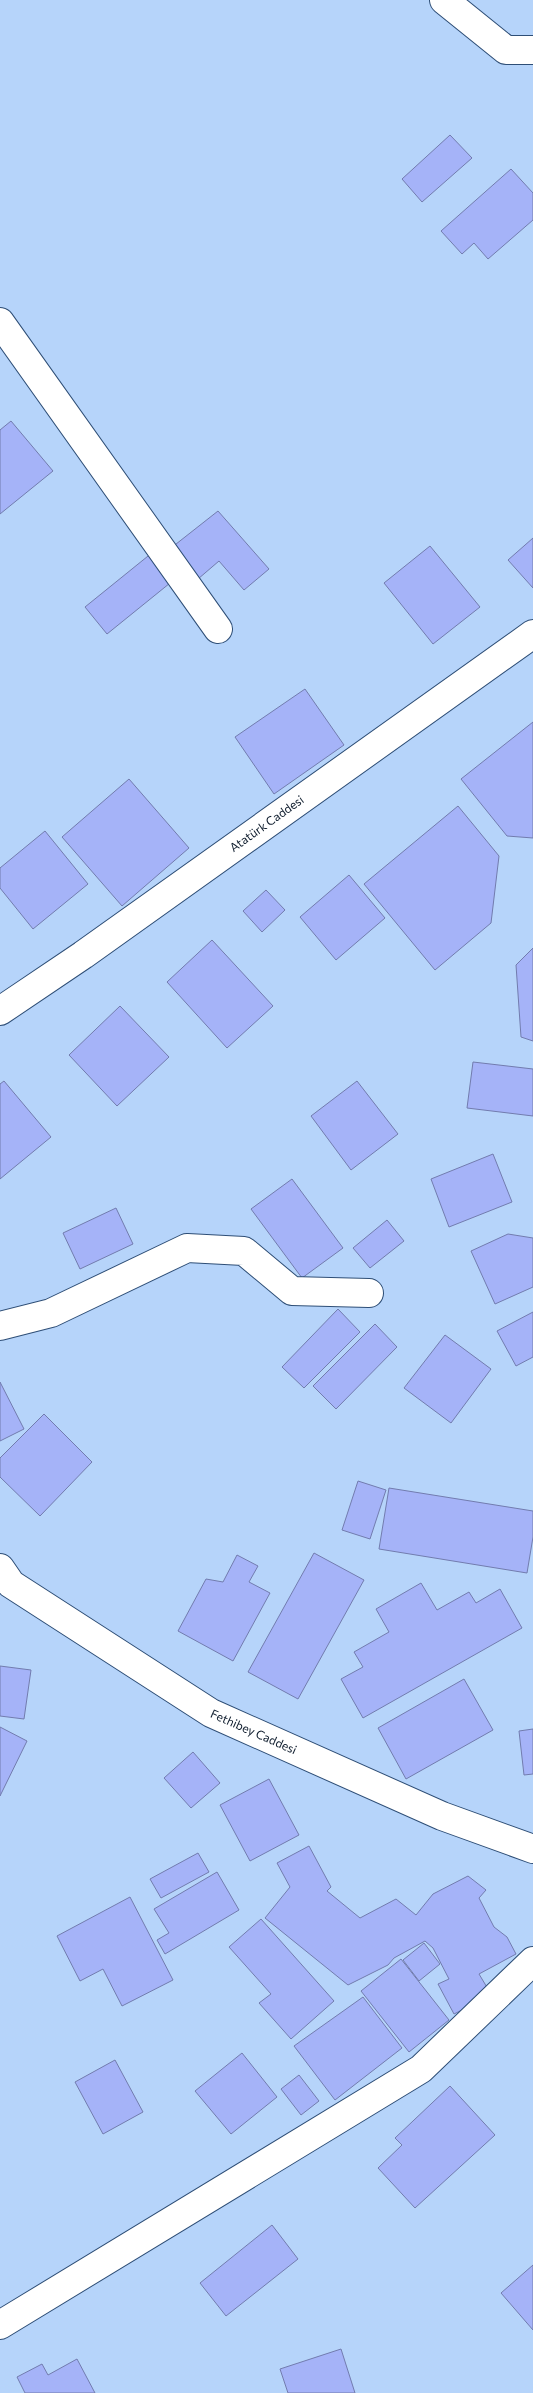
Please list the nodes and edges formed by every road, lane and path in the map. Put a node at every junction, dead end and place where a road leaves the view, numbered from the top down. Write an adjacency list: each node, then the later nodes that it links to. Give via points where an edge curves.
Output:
1 (444, 0): 2 (street, via 506,50)
2 (533, 50)
3 (0, 322): 4 (street)
4 (218, 629)
5 (533, 634): 6 (street, Atatürk Caddesi)
6 (0, 1011)
7 (369, 1293): 8 (street, via 292,1291 244,1251 187,1248 51,1312)
8 (0, 1326)
9 (4, 1580): 10 (street, Fethibey Caddesi, via 211,1713 442,1816)
10 (533, 1849)
11 (533, 1961): 12 (street, via 421,2069)
12 (0, 2326)

